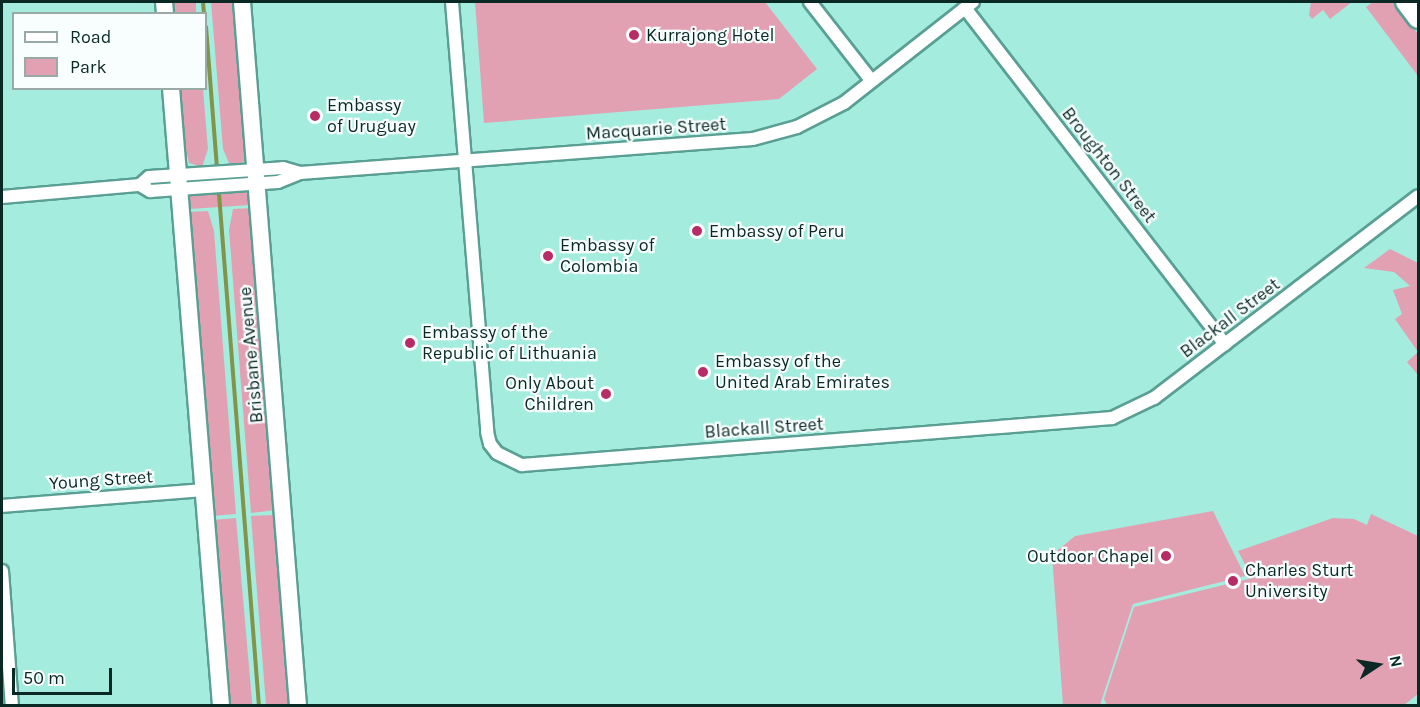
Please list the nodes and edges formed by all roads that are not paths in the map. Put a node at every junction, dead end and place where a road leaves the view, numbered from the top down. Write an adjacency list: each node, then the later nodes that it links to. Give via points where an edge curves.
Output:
1 (242, 2): 10 (main road, Brisbane Avenue)
2 (452, 2): 9 (street, Blackall Street)
3 (810, 2): 7 (street)
4 (1405, 2): 6 (main road)
5 (969, 5): 7 (street, Macquarie Street); 14 (street, Broughton Street)
6 (1419, 19)
7 (871, 80): 9 (street, Macquarie Street, via 844,103 820,116 753,139)
8 (171, 90): 11 (main road)
9 (465, 161): 10 (street, Macquarie Street, via 300,173 283,168); 14 (street, Blackall Street, via 489,438 497,453 517,464 1103,420 1146,403)
10 (256, 177): 11 (street, Macquarie Street, via 231,185 204,187); 11 (street, Macquarie Street, via 230,172 203,174); 20 (main road, Brisbane Avenue)
11 (179, 182): 13 (street, Macquarie Street, via 150,191 140,185); 15 (main road)
12 (1419, 196): 14 (street, Blackall Street)
13 (2, 197)
14 (1225, 344)
15 (204, 490): 16 (street, Young Street); 19 (main road)
16 (2, 506)
17 (2, 571): 18 (street)
18 (12, 705)
19 (221, 705)
20 (298, 705)

